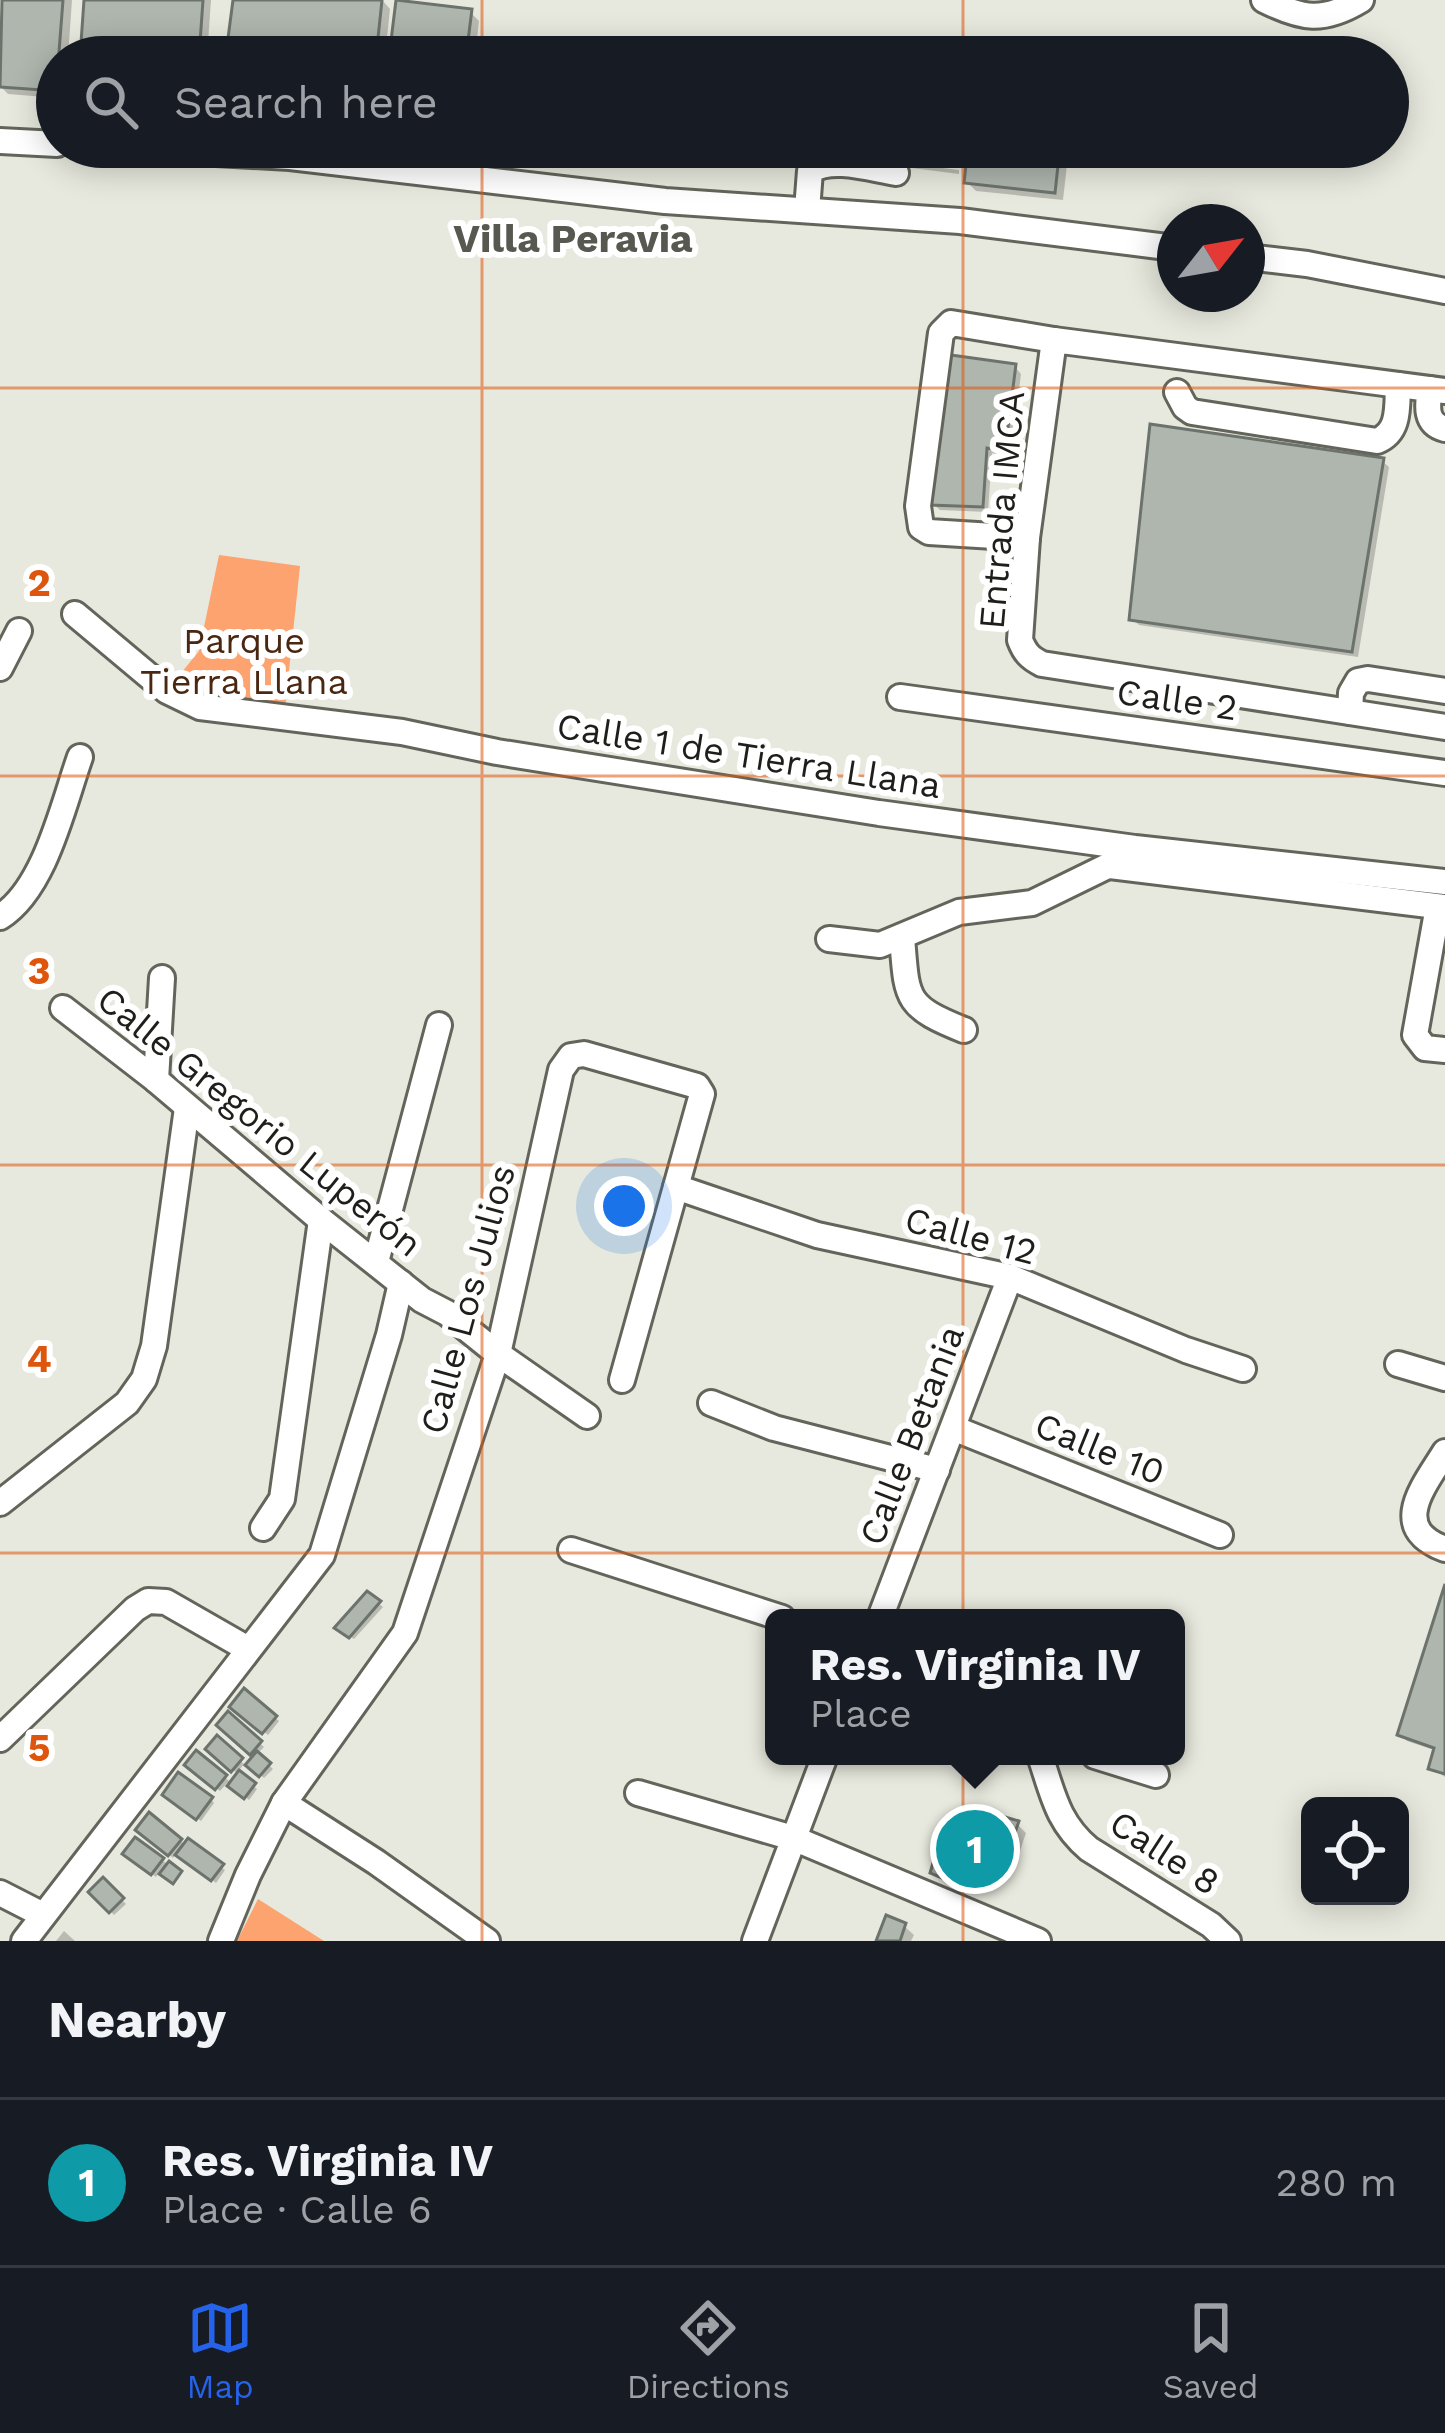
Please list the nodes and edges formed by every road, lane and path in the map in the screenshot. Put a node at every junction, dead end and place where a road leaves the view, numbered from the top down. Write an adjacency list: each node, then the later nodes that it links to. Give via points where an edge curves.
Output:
1 (1264, 0): 2 (street, via 1297,16 1339,13)
2 (1361, 0)
3 (0, 140): 4 (street)
4 (36, 143)
5 (384, 168): 9 (street)
6 (814, 168): 9 (street)
7 (859, 168): 8 (street)
8 (896, 173)
9 (807, 210): 10 (street)
10 (1157, 246)
11 (1265, 258): 12 (street)
12 (1445, 291)
13 (1054, 340): 14 (street); 18 (street, Entrada IMCA); 18 (street, via 951,323 940,333 921,527)
14 (1398, 385): 15 (street); 16 (street, via 1396,422 1377,441 1192,412)
15 (1437, 390): 17 (street, via 1428,415)
16 (1177, 392)
17 (1445, 429)
18 (1027, 538): 24 (street, Entrada IMCA, via 1020,640 1032,659)
19 (75, 614): 28 (street, Calle 1 de Tierra Llana, via 167,692 200,706)
20 (19, 631): 21 (street)
21 (0, 668)
22 (1445, 691): 24 (street, via 1367,679 1351,693)
23 (900, 697): 27 (street, Calle 2)
24 (1350, 712): 25 (street, Entrada IMCA)
25 (1445, 727)
26 (80, 757): 31 (street, via 40,869)
27 (1445, 773)
28 (1142, 849): 29 (street); 30 (street, Calle 1 de Tierra Llana)
29 (1110, 866): 30 (street); 32 (street, via 1032,903 959,911)
30 (1444, 899): 38 (street, via 1415,1036 1426,1048)
31 (0, 917)
32 (902, 937): 33 (street, via 880,945); 37 (street, via 914,1002)
33 (829, 938)
34 (162, 978): 39 (street)
35 (63, 1008): 39 (street, Calle Gregorio Luperón)
36 (439, 1025): 43 (street)
37 (964, 1030)
38 (1445, 1050)
39 (156, 1080): 40 (street, Calle Gregorio Luperón)
40 (187, 1108): 42 (street, Calle Gregorio Luperón); 56 (street, via 144,1379 127,1403)
41 (676, 1186): 44 (street, Calle 12, via 817,1234); 46 (street, Calle Los Julios, via 700,1104 697,1086 571,1056 561,1070); 50 (street, Calle Los Julios)
42 (321, 1220): 43 (street, Calle Gregorio Luperón); 57 (street, via 282,1499)
43 (376, 1262): 45 (street, Calle Gregorio Luperón)
44 (1010, 1277): 48 (street, Calle 12); 53 (street, Calle Betania)
45 (401, 1283): 46 (street, Calle Gregorio Luperón); 63 (street, via 322,1555)
46 (498, 1354): 52 (street, Calle Gregorio Luperón); 70 (street, Calle Los Julios, via 405,1633)
47 (1398, 1364): 49 (street)
48 (1243, 1369)
49 (1445, 1378)
50 (622, 1380)
51 (711, 1403): 55 (street)
52 (587, 1416)
53 (953, 1429): 55 (street, Calle Betania); 58 (street, Calle 10)
54 (1445, 1453): 59 (street, via 1414,1502 1427,1542)
55 (937, 1470): 61 (street, Calle Betania)
56 (0, 1503)
57 (263, 1528)
58 (1220, 1534)
59 (1445, 1549)
60 (571, 1550): 62 (street)
61 (883, 1609)
62 (765, 1613)
63 (248, 1649): 64 (street, via 166,1602 148,1601); 73 (street)
64 (0, 1738)
65 (821, 1765): 71 (street)
66 (1043, 1765): 79 (street, Calle 8, via 1072,1835)
67 (1124, 1765): 68 (street)
68 (1156, 1775)
69 (638, 1792): 71 (street)
70 (284, 1803): 75 (street, Calle Los Julios); 76 (street)
71 (793, 1838): 77 (street); 78 (street)
72 (0, 1893): 73 (street)
73 (43, 1915): 74 (street)
74 (24, 1941)
75 (221, 1941)
76 (487, 1941)
77 (755, 1941)
78 (1037, 1941)
79 (1228, 1941)

